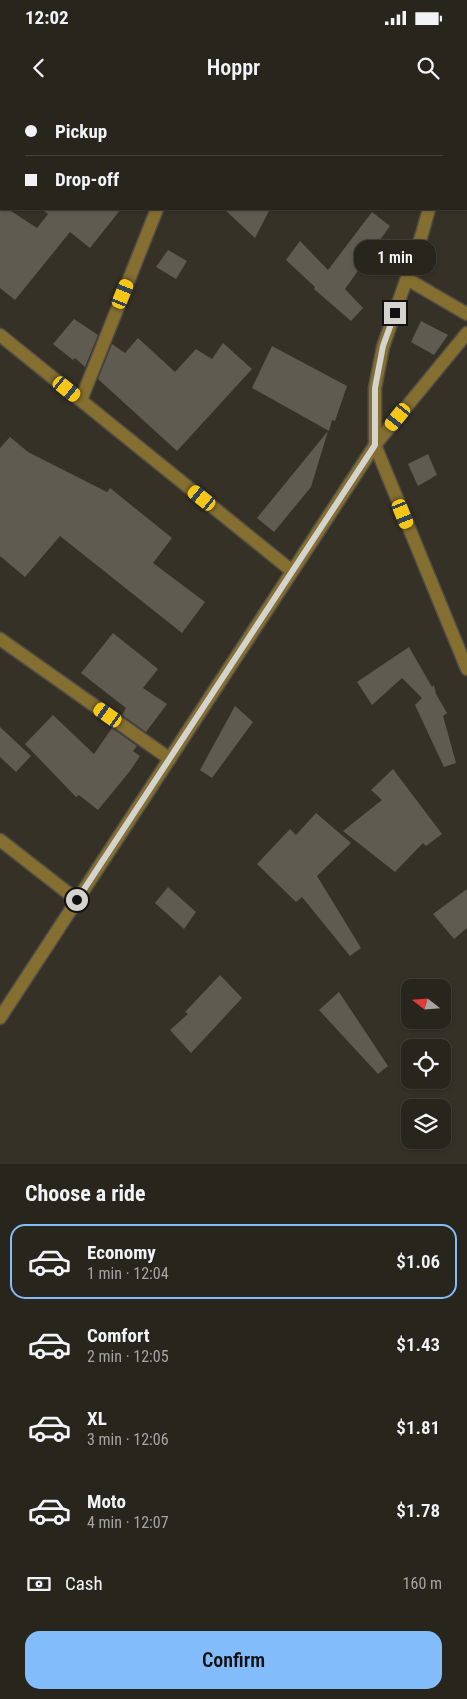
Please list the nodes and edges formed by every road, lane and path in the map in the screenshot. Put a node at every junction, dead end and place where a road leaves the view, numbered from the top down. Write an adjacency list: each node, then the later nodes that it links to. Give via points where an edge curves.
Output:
1 (157, 210): 7 (street)
2 (429, 210): 3 (street)
3 (407, 279): 4 (street); 8 (street, via 383,346 375,388)
4 (467, 314)
5 (467, 333): 8 (street)
6 (0, 335): 7 (street)
7 (81, 400): 9 (street)
8 (375, 445): 9 (street); 11 (street)
9 (292, 571): 12 (street)
10 (0, 639): 12 (street)
11 (467, 669)
12 (170, 759): 14 (street)
13 (0, 840): 14 (street)
14 (77, 900): 15 (street)
15 (0, 1018)

